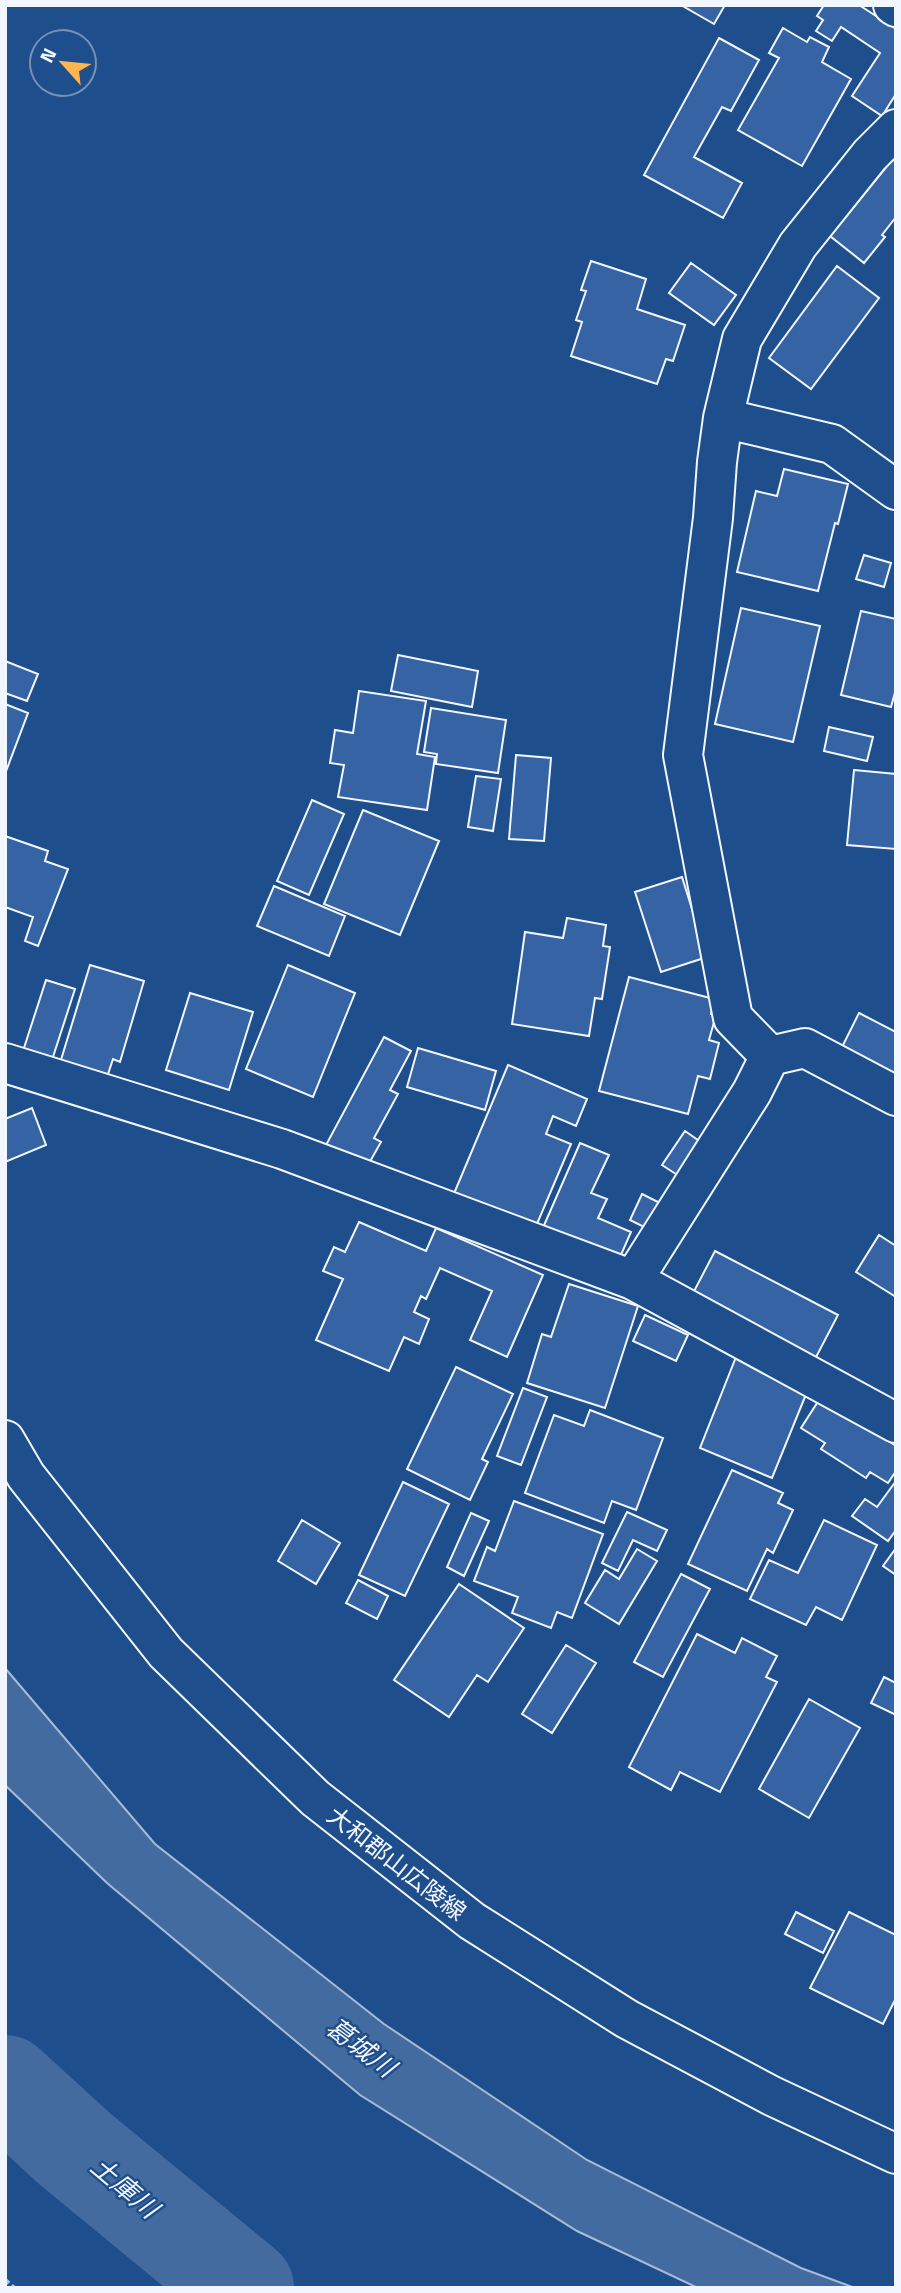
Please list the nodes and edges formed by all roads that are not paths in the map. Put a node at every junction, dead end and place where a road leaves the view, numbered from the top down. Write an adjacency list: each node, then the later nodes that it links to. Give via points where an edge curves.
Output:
1 (896, 129): 2 (street, via 798,245 742,339)
2 (723, 418): 3 (street, via 832,444); 4 (street, via 683,755 733,1018)
3 (896, 490)
4 (770, 1056): 6 (street, via 805,1048); 7 (street)
5 (5, 1063): 7 (street, via 282,1149)
6 (896, 1096)
7 (633, 1280): 8 (street)
8 (896, 1423)
9 (5, 1440): 10 (street, 大和郡山広陵線, via 26,1476 166,1653 314,1798 472,1921 627,2020)
10 (896, 2154)

